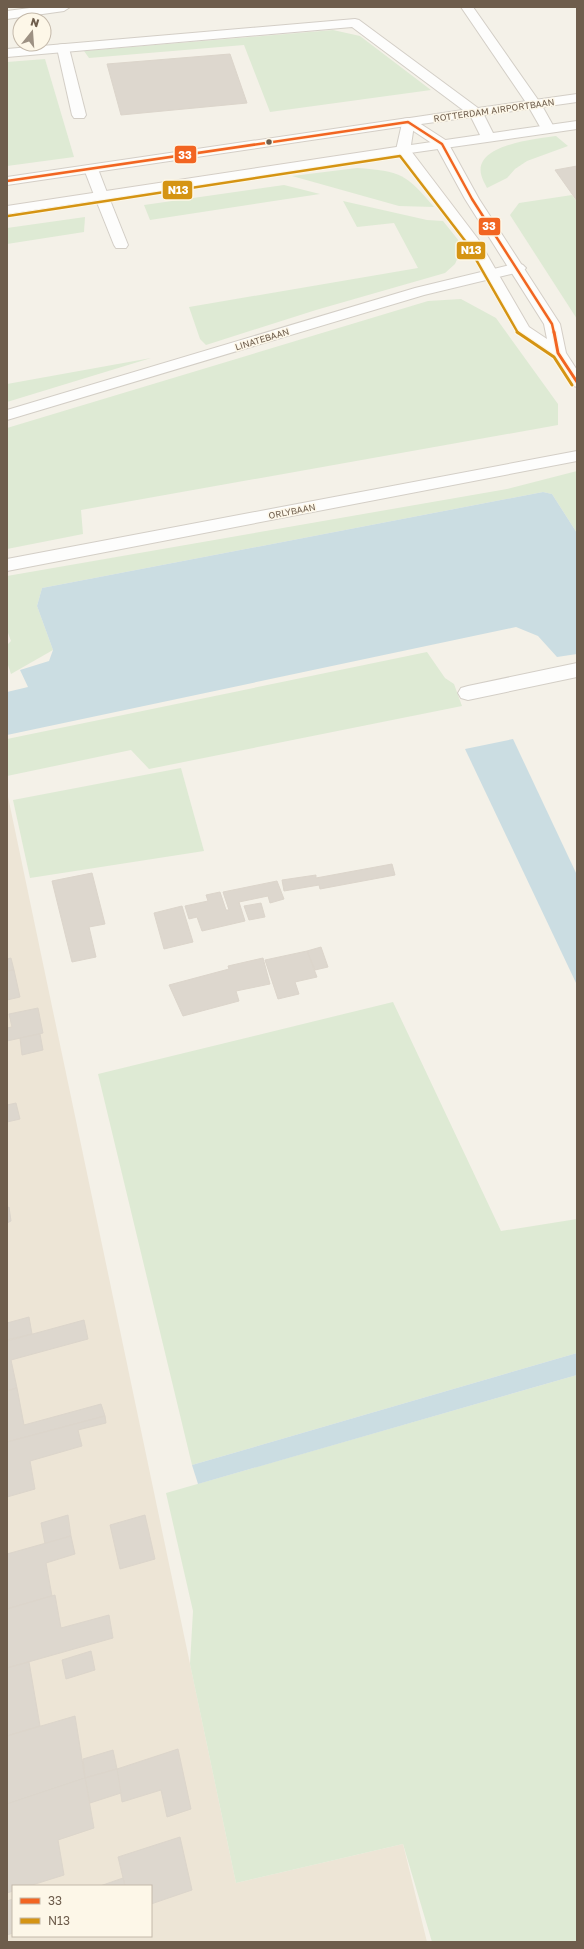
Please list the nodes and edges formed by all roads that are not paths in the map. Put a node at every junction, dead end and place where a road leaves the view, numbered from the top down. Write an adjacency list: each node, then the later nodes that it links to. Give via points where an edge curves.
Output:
1 (64, 7): 3 (street)
2 (470, 11): 7 (street)
3 (7, 14)
4 (63, 48): 5 (street); 8 (street, via 355,23); 9 (street)
5 (7, 53)
6 (577, 98): 7 (street, ROTTERDAM AIRPORTBAAN)
7 (534, 104): 8 (street, ROTTERDAM AIRPORTBAAN); 12 (street)
8 (476, 113): 10 (street, ROTTERDAM AIRPORTBAAN); 13 (street)
9 (79, 115)
10 (408, 122): 14 (street); 15 (street); 16 (street, ROTTERDAM AIRPORTBAAN)
11 (577, 125): 12 (street)
12 (548, 129): 13 (street)
13 (488, 136): 14 (street)
14 (442, 144): 15 (street); 21 (street, via 472,199)
15 (403, 150): 18 (street); 22 (street, via 450,210)
16 (91, 169): 17 (street, ROTTERDAM AIRPORTBAAN); 18 (street)
17 (7, 182)
18 (101, 195): 19 (street); 20 (street)
19 (7, 210)
20 (121, 245)
21 (518, 268): 22 (street, LINATEBAAN); 23 (street, via 552,324)
22 (492, 274): 23 (street, via 523,330); 25 (street, LINATEBAAN, via 420,292)
23 (558, 353): 24 (street)
24 (577, 381)
25 (7, 415)
26 (577, 456): 27 (street, ORLYBAAN)
27 (7, 565)
28 (577, 670): 29 (street)
29 (468, 693)

